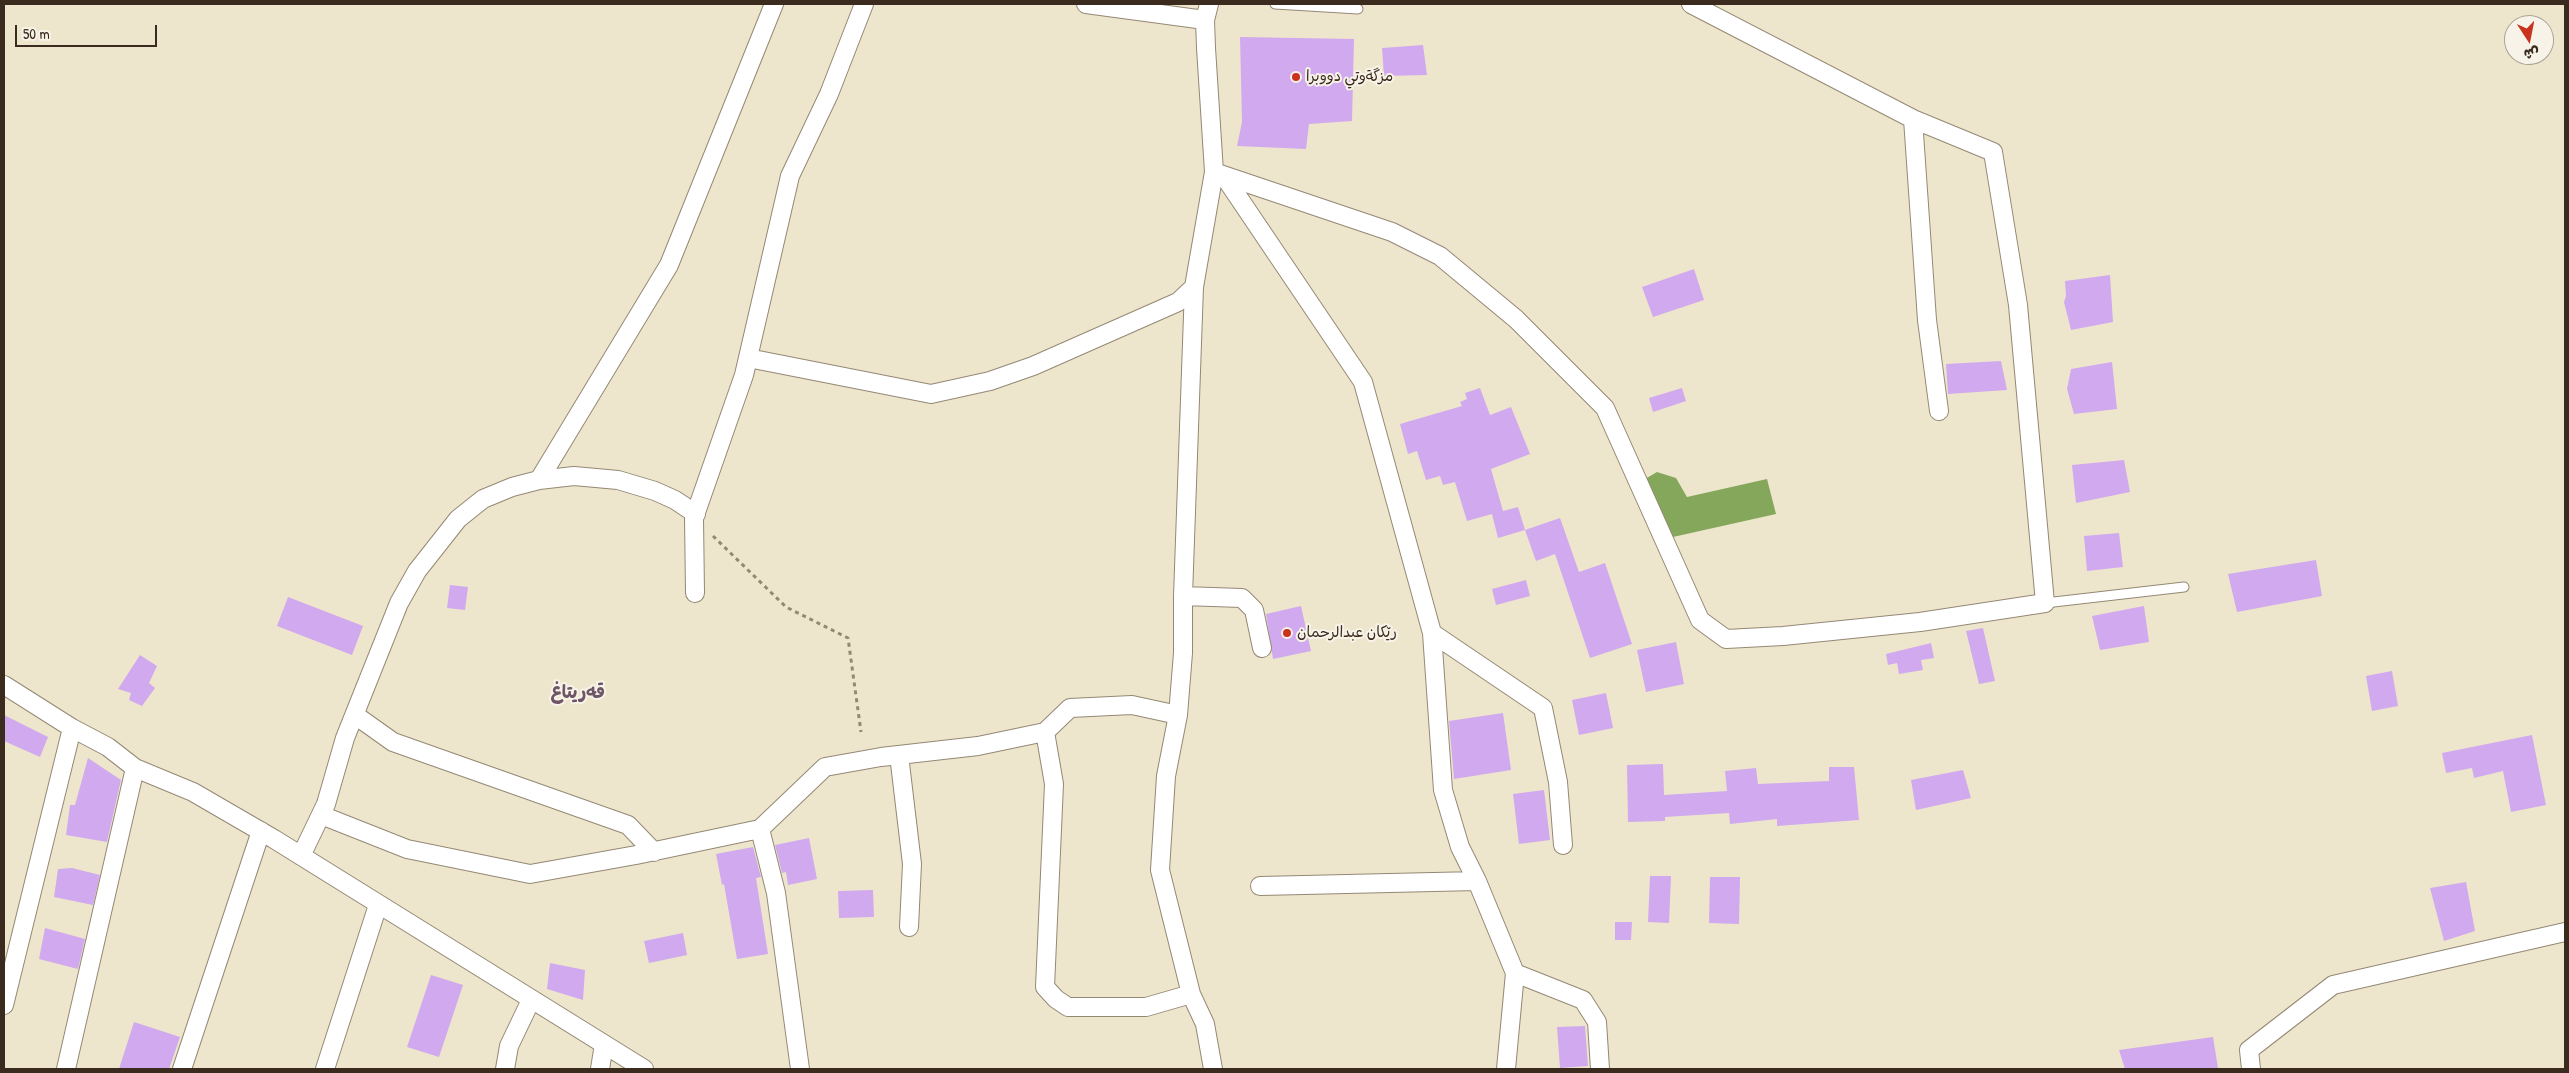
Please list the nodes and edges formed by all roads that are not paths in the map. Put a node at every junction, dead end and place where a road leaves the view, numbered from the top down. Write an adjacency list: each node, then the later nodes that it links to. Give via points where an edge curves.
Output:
1 (774, 4): 13 (street, via 669,265)
2 (864, 4): 11 (street, via 829,94 790,176)
3 (1086, 4): 7 (street)
4 (1275, 4): 6 (lane)
5 (1691, 4): 8 (street)
6 (1358, 10)
7 (1207, 12): 9 (street)
8 (1912, 119): 12 (street, via 1927,320); 18 (street, via 1994,152 2018,305)
9 (1219, 174): 10 (street); 18 (street, via 1392,232 1440,256 1516,319 1605,408 1700,620 1726,639 1911,623); 19 (street, via 1363,382)
10 (1194, 287): 11 (street, via 1178,302 1033,366 990,381 931,394); 17 (street)
11 (748, 358): 14 (street)
12 (1939, 411)
13 (539, 480): 14 (street, via 574,476 618,480 675,500); 22 (street, via 483,499 438,541 399,603)
14 (695, 516): 16 (street)
15 (2184, 587): 18 (lane)
16 (695, 593)
17 (1183, 596): 20 (street, via 1242,598 1254,610); 23 (street)
18 (2045, 603)
19 (1432, 633): 31 (street, via 1542,708 1558,782); 34 (street, via 1443,790 1460,847)
20 (1262, 648)
21 (4, 685): 24 (street)
22 (354, 715): 28 (street); 32 (street, via 393,742 628,826)
23 (1178, 715): 25 (street, via 1132,705 1070,708); 40 (street, via 1166,776 1160,870)
24 (72, 728): 27 (street, via 108,747); 42 (street)
25 (1045, 732): 26 (street, via 978,746); 40 (street, via 1054,784 1045,987 1068,1007 1146,1007)
26 (899, 755): 29 (street, via 825,767); 37 (street, via 912,864)
27 (135, 768): 30 (street, via 193,792); 44 (street)
28 (321, 815): 32 (street, via 408,850 530,874); 33 (street)
29 (760, 829): 32 (street); 50 (street, via 777,902)
30 (261, 831): 33 (street); 45 (street)
31 (1563, 845)
32 (654, 852)
33 (301, 856): 36 (street)
34 (1477, 880): 35 (street); 39 (street)
35 (1260, 886)
36 (378, 905): 41 (street); 46 (street)
37 (909, 927)
38 (2565, 932): 54 (street, via 2333,984 2249,1050)
39 (1515, 973): 52 (street); 53 (street, via 1583,1000 1597,1022)
40 (1191, 994): 51 (street, via 1206,1024)
41 (531, 1000): 43 (street); 47 (street, via 509,1046)
42 (4, 1005)
43 (604, 1044): 48 (street); 49 (street)
44 (66, 1069)
45 (182, 1069)
46 (325, 1069)
47 (505, 1069)
48 (600, 1069)
49 (644, 1069)
50 (800, 1069)
51 (1213, 1069)
52 (1506, 1069)
53 (1600, 1069)
54 (2251, 1069)

